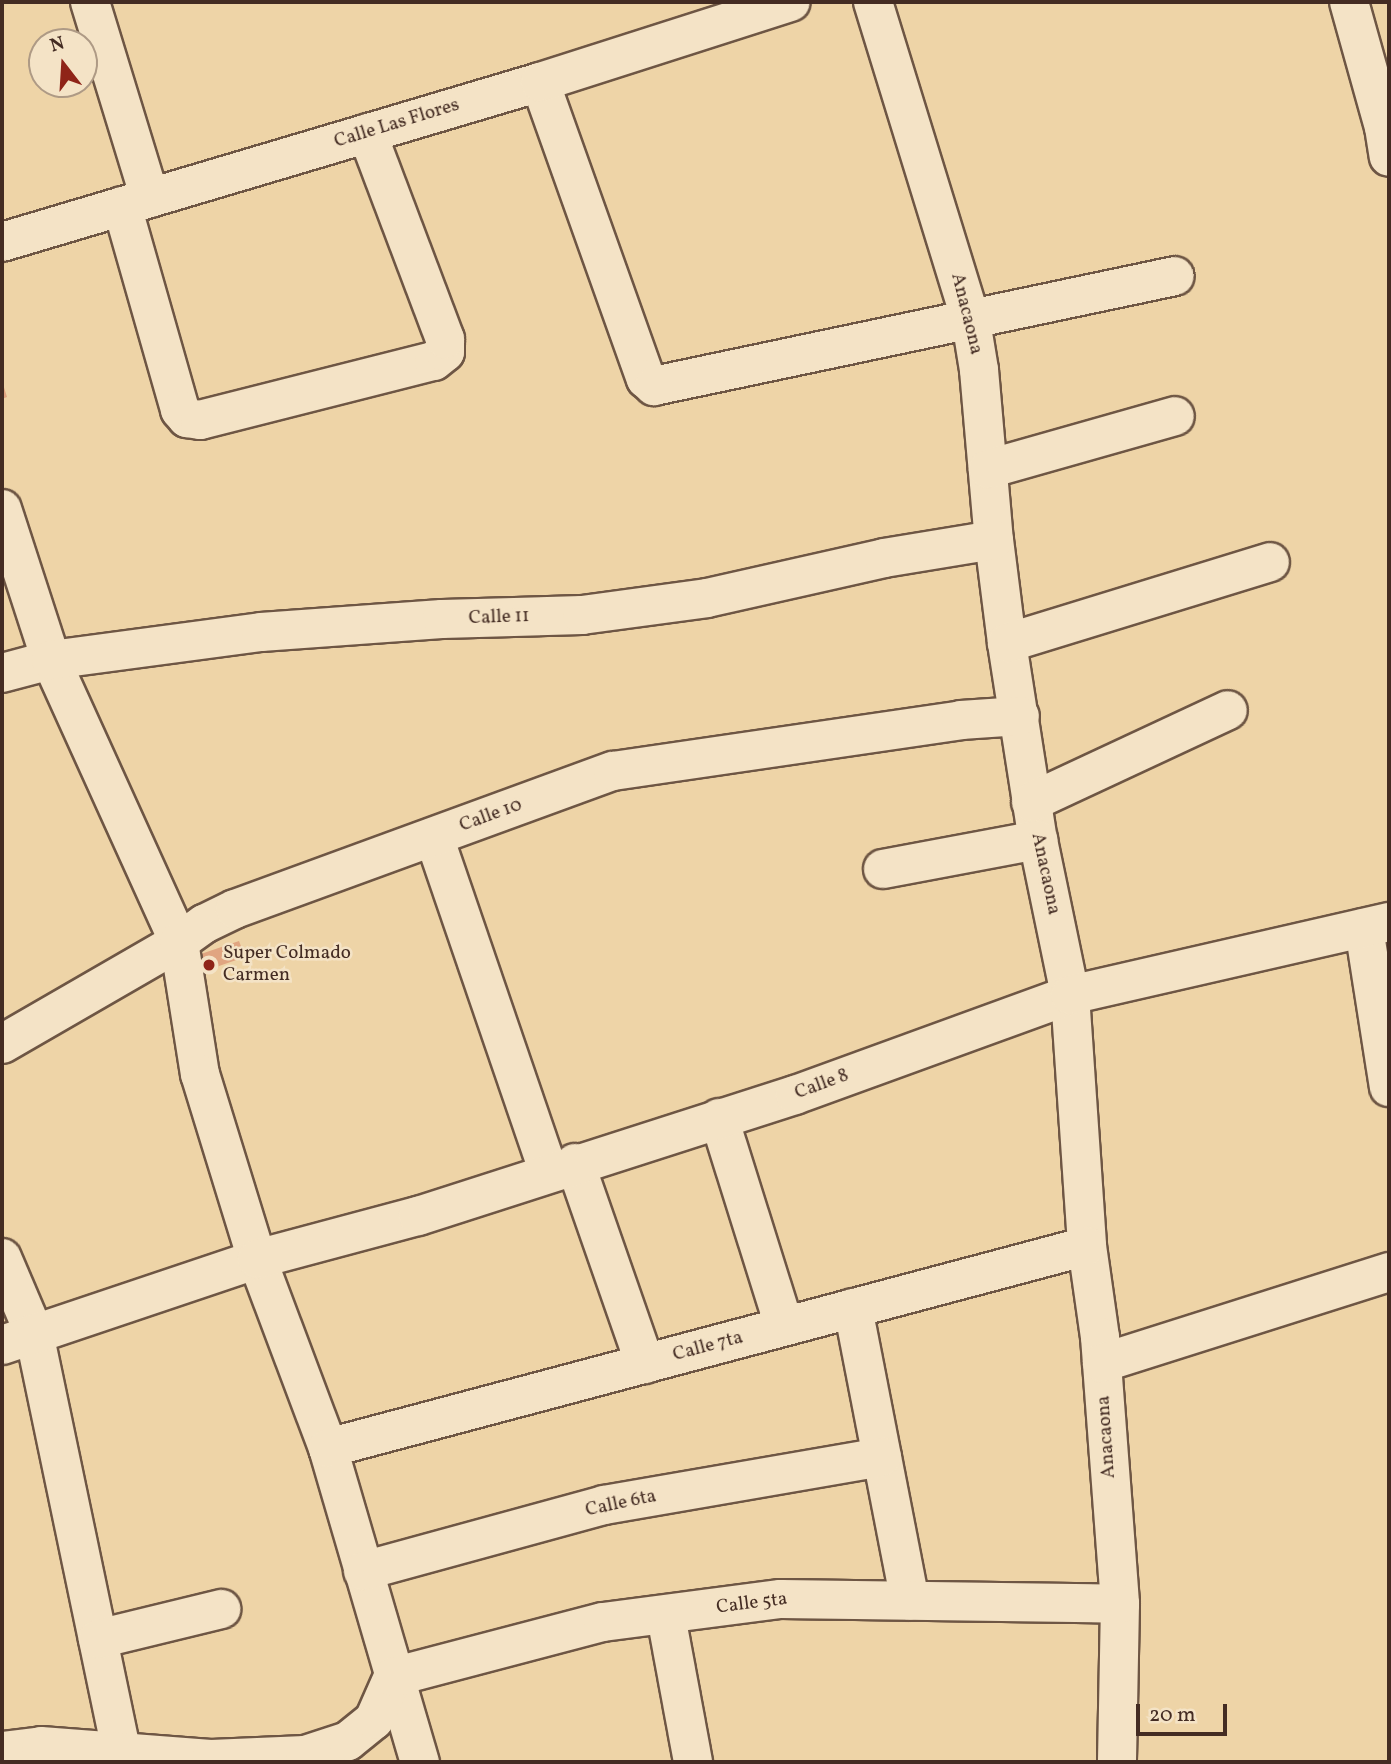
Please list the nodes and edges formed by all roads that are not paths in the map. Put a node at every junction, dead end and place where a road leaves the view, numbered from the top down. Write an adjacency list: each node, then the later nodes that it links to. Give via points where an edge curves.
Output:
1 (90, 2): 8 (street)
2 (791, 2): 5 (street, Calle Las Flores)
3 (873, 2): 11 (street, Anacaona)
4 (1349, 2): 7 (street)
5 (540, 82): 6 (street, Calle Las Flores); 11 (street, via 648,383 654,386)
6 (367, 133): 8 (street, Calle Las Flores); 8 (street, via 446,339 445,352 434,361 200,420 187,418 180,410)
7 (1389, 157)
8 (136, 202): 9 (street, Calle Las Flores)
9 (2, 242)
10 (1175, 276): 11 (street)
11 (971, 321): 13 (street, Anacaona)
12 (1175, 416): 13 (street)
13 (988, 468): 15 (street, Anacaona)
14 (2, 509): 18 (street)
15 (993, 540): 17 (street, Anacaona); 18 (street, Calle 11, via 884,558 707,598 595,613 261,632)
16 (1270, 562): 17 (street)
17 (1007, 643): 21 (street, Anacaona)
18 (51, 660): 19 (street, Calle 11); 27 (street)
19 (2, 673)
20 (1228, 710): 22 (street)
21 (1020, 716): 22 (street, Anacaona); 23 (street, Calle 10, via 961,720 635,766)
22 (1031, 802): 24 (street, Anacaona)
23 (434, 838): 27 (street, Calle 10, via 235,909); 32 (street)
24 (1038, 840): 25 (street); 28 (street, Anacaona)
25 (883, 869)
26 (1377, 925): 28 (street, Calle 8); 30 (street)
27 (178, 942): 29 (street, Calle 10); 35 (street, via 200,1074)
28 (1070, 995): 31 (street, Calle 8, via 795,1096); 33 (street, Anacaona)
29 (2, 1044)
30 (1389, 1087)
31 (719, 1118): 32 (street, Calle 8); 38 (street)
32 (562, 1168): 35 (street, Calle 8, via 418,1216); 41 (street)
33 (1087, 1246): 37 (street, Calle 7ta); 40 (street, Anacaona)
34 (2, 1258): 39 (street)
35 (257, 1259): 39 (street, Calle 8); 42 (street)
36 (1389, 1272): 40 (street)
37 (853, 1308): 38 (street, Calle 7ta); 43 (street)
38 (784, 1326): 41 (street, Calle 7ta)
39 (18, 1339): 49 (street)
40 (1102, 1363): 46 (street, Anacaona)
41 (645, 1364): 42 (street, Calle 7ta)
42 (328, 1448): 44 (street)
43 (882, 1457): 44 (street, Calle 6ta, via 604,1505); 45 (street)
44 (363, 1571): 50 (street)
45 (910, 1601): 46 (street, Calle 5ta); 48 (street, Calle 5ta, via 781,1599)
46 (1120, 1604): 55 (street, Anacaona)
47 (220, 1609): 49 (street)
48 (666, 1616): 50 (street, Calle 5ta, via 603,1622); 54 (street)
49 (98, 1639): 52 (street)
50 (393, 1677): 52 (street, via 374,1720 348,1741 305,1755 211,1759); 53 (street)
51 (2, 1751): 52 (street, via 41,1746)
52 (122, 1753)
53 (420, 1762)
54 (693, 1762)
55 (1117, 1762)

